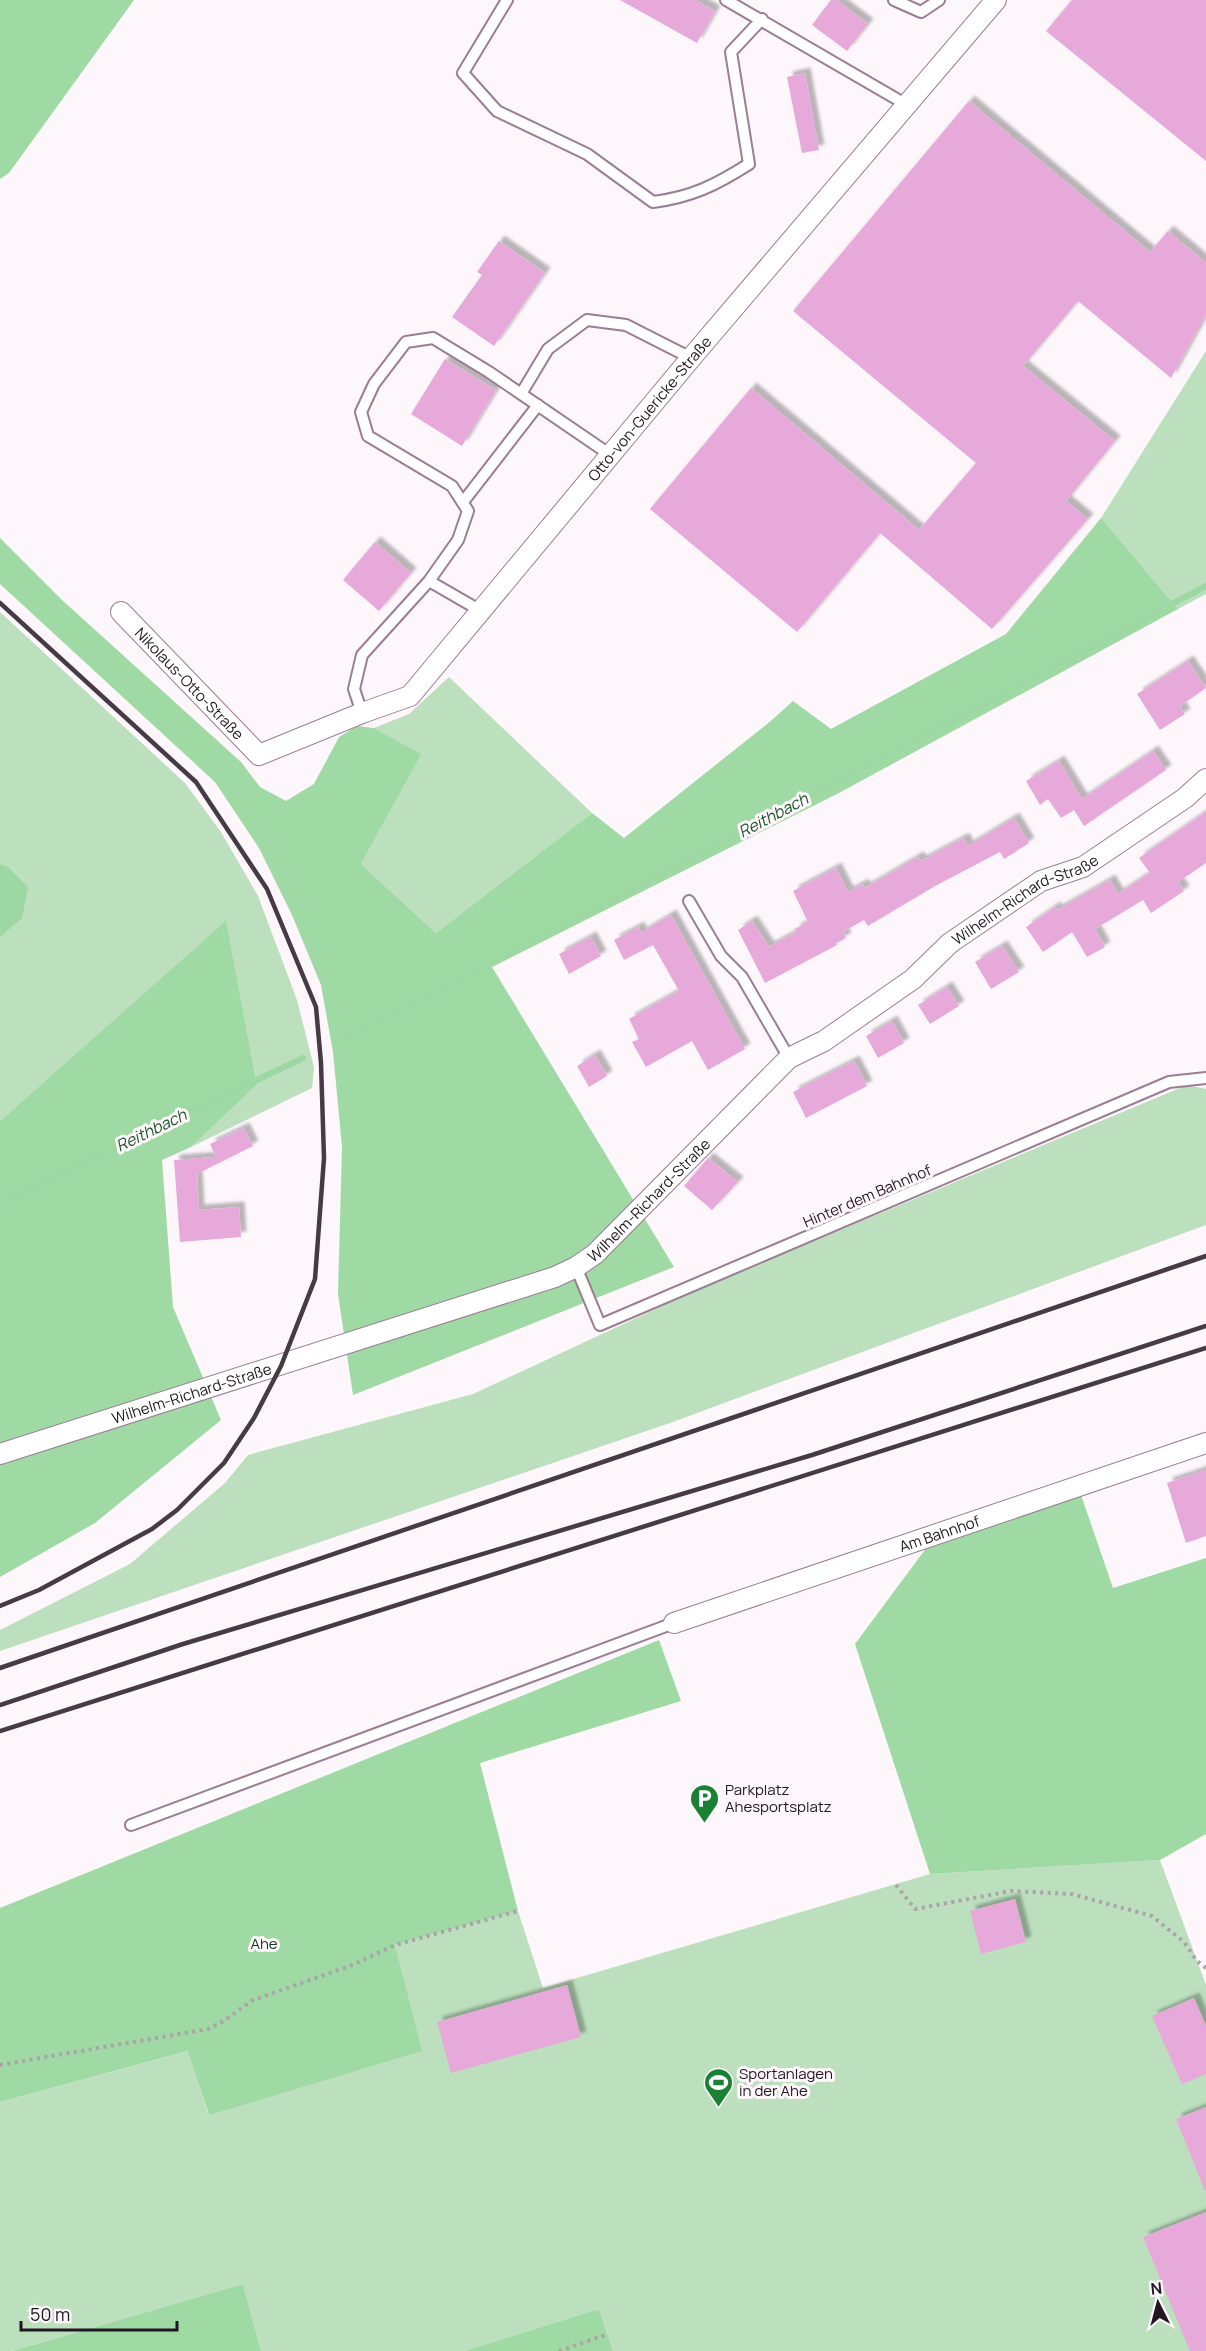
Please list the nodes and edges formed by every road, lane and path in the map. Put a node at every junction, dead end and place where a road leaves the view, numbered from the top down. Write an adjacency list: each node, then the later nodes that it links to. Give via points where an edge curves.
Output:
1 (507, 0): 6 (lane, via 463,73 497,111 587,154 653,202 674,200 716,185 749,164 731,52)
2 (726, 0): 6 (lane)
3 (894, 0): 4 (lane, via 921,12)
4 (939, 0)
5 (996, 0): 7 (street, Otto-von-Guericke-Straße)
6 (762, 19): 7 (lane)
7 (907, 105): 8 (street, Otto-von-Guericke-Straße)
8 (691, 358): 9 (lane, via 626,325 587,320 548,349); 11 (street, Otto-von-Guericke-Straße)
9 (521, 394): 10 (lane); 12 (lane, via 433,338 406,342 374,384 361,412 368,436 452,486)
10 (538, 405): 11 (lane); 12 (lane)
11 (612, 456): 14 (street, Otto-von-Guericke-Straße)
12 (462, 502): 13 (lane, via 468,511 458,540)
13 (429, 581): 14 (lane); 16 (lane, via 362,655 354,689)
14 (481, 611): 16 (street, Otto-von-Guericke-Straße, via 410,696)
15 (121, 612): 17 (street, Nikolaus-Otto-Straße)
16 (362, 713): 17 (street, Otto-von-Guericke-Straße)
17 (259, 755)
18 (1206, 779): 20 (street, Wilhelm-Richard-Straße, via 1185,798 1083,867 1041,881 950,943 913,979 824,1041)
19 (689, 901): 20 (lane, via 721,956 742,977)
20 (789, 1058): 22 (street, Wilhelm-Richard-Straße, via 595,1254)
21 (1206, 1078): 22 (lane, Hinter dem Bahnhof, via 1169,1082 600,1325)
22 (576, 1267): 24 (street, Wilhelm-Richard-Straße, via 555,1277)
23 (1206, 1443): 25 (street, Am Bahnhof)
24 (0, 1454)
25 (674, 1623): 26 (lane)
26 (132, 1825)
27 (896, 1885): 29 (path, via 915,1909 1011,1891 1072,1894 1131,1909 1152,1916 1184,1942)
28 (518, 1911): 30 (path, via 395,1945 350,1966 253,2000 208,2029)
29 (1206, 1968)
30 (0, 2066)
31 (608, 2334): 32 (path)
32 (559, 2351)

